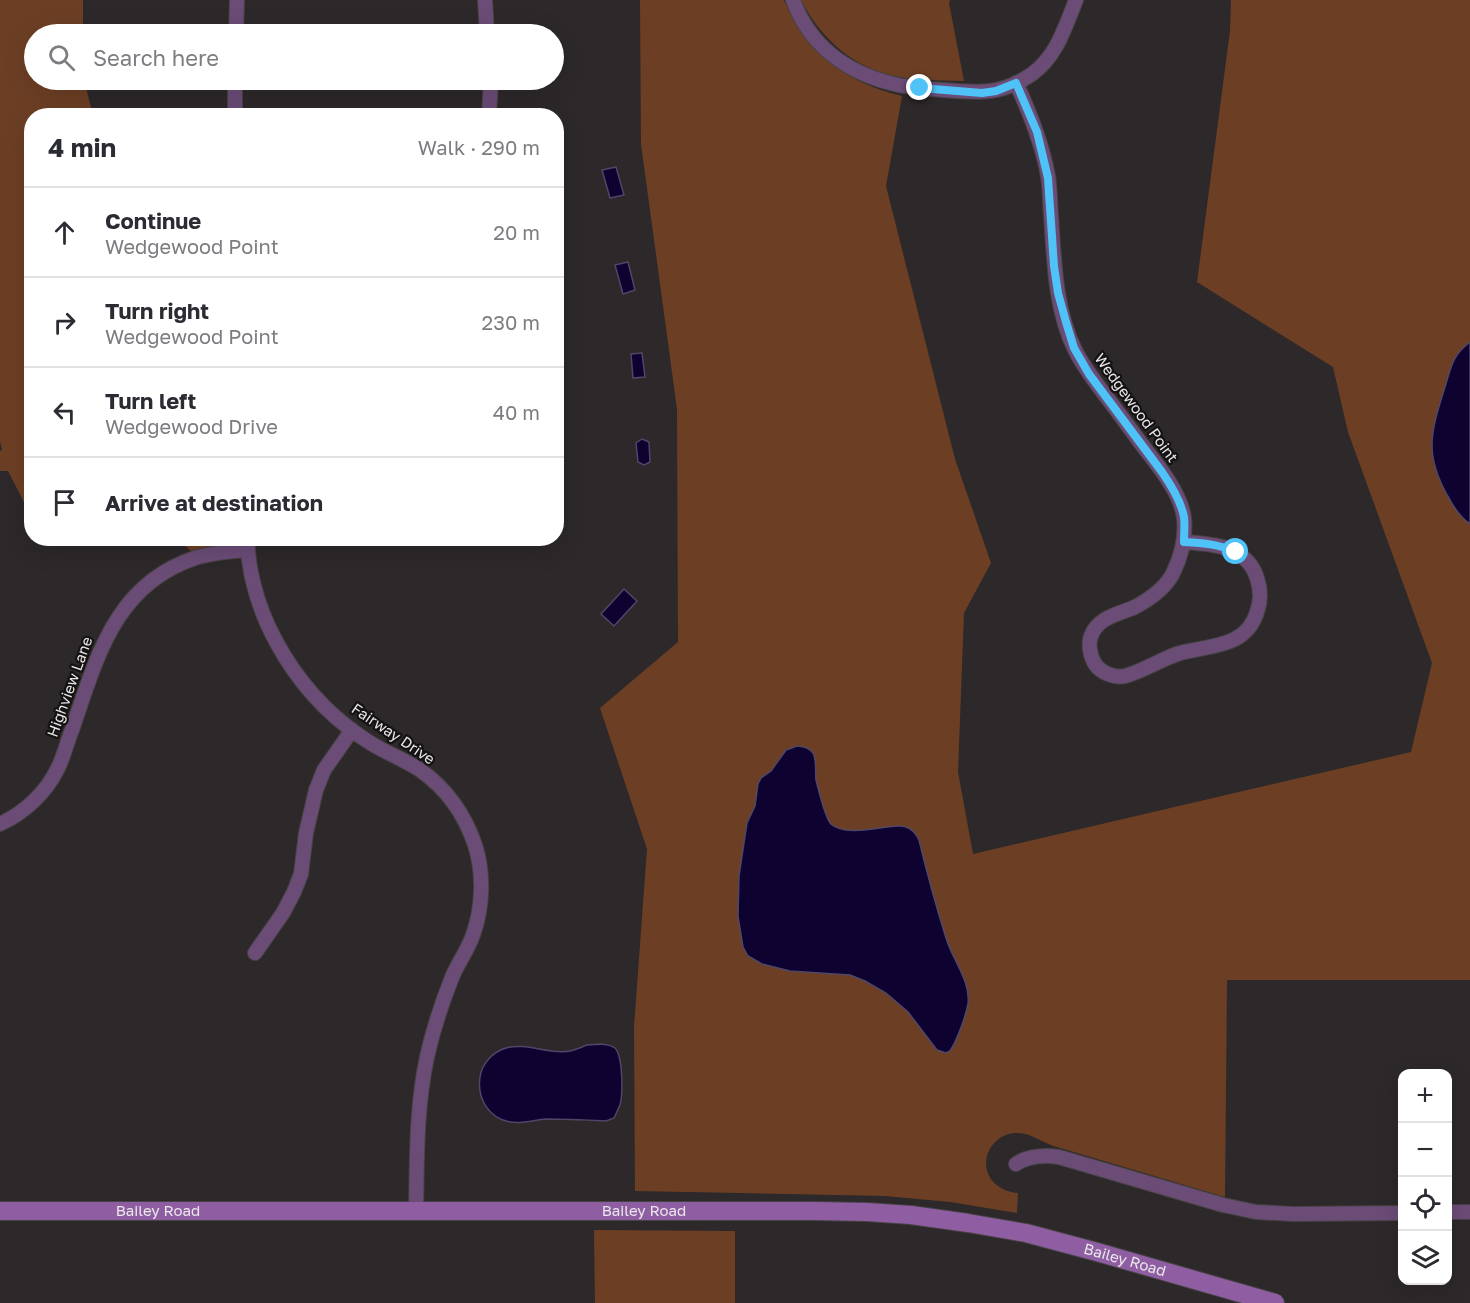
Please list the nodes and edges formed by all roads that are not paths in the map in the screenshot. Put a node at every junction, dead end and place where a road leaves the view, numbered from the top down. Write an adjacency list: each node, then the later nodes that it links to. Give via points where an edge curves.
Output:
1 (237, 0): 5 (street)
2 (485, 0): 6 (street)
3 (793, 0): 7 (street, via 817,40 861,74 897,85 982,93)
4 (1076, 0): 7 (street, via 1058,46 1047,61)
5 (236, 24)
6 (486, 24)
7 (1016, 83): 12 (street, Wedgewood Point, via 1037,132 1048,178 1058,293 1074,348 1171,486 1184,516)
8 (235, 90): 10 (street)
9 (490, 90): 11 (street)
10 (235, 108)
11 (489, 108)
12 (1184, 542): 12 (street, Wedgewood Point, via 1172,576 1161,589 1096,627 1090,637 1090,648 1097,668 1113,676 1124,676 1179,654 1225,644 1249,628 1260,604 1260,588 1248,561 1226,547)
13 (242, 546): 16 (street, Highview Lane, via 179,565 138,592 98,654 58,768 29,806)
14 (248, 546): 15 (street, Fairway Drive, via 253,582 276,640 312,693)
15 (352, 730): 17 (street, via 324,770 316,790 301,874 294,892); 20 (street, Fairway Drive, via 421,771 439,787 467,826 480,868 479,911 473,935 443,1002 427,1057 418,1121)
16 (0, 824)
17 (255, 954)
18 (1016, 1164): 23 (street, via 1037,1156 1059,1158 1256,1212)
19 (0, 1211): 20 (main road, Bailey Road)
20 (416, 1211): 24 (main road, Bailey Road, via 814,1211 911,1215 1052,1239)
21 (1452, 1212): 22 (street)
22 (1470, 1212)
23 (1398, 1213)
24 (1275, 1303)

